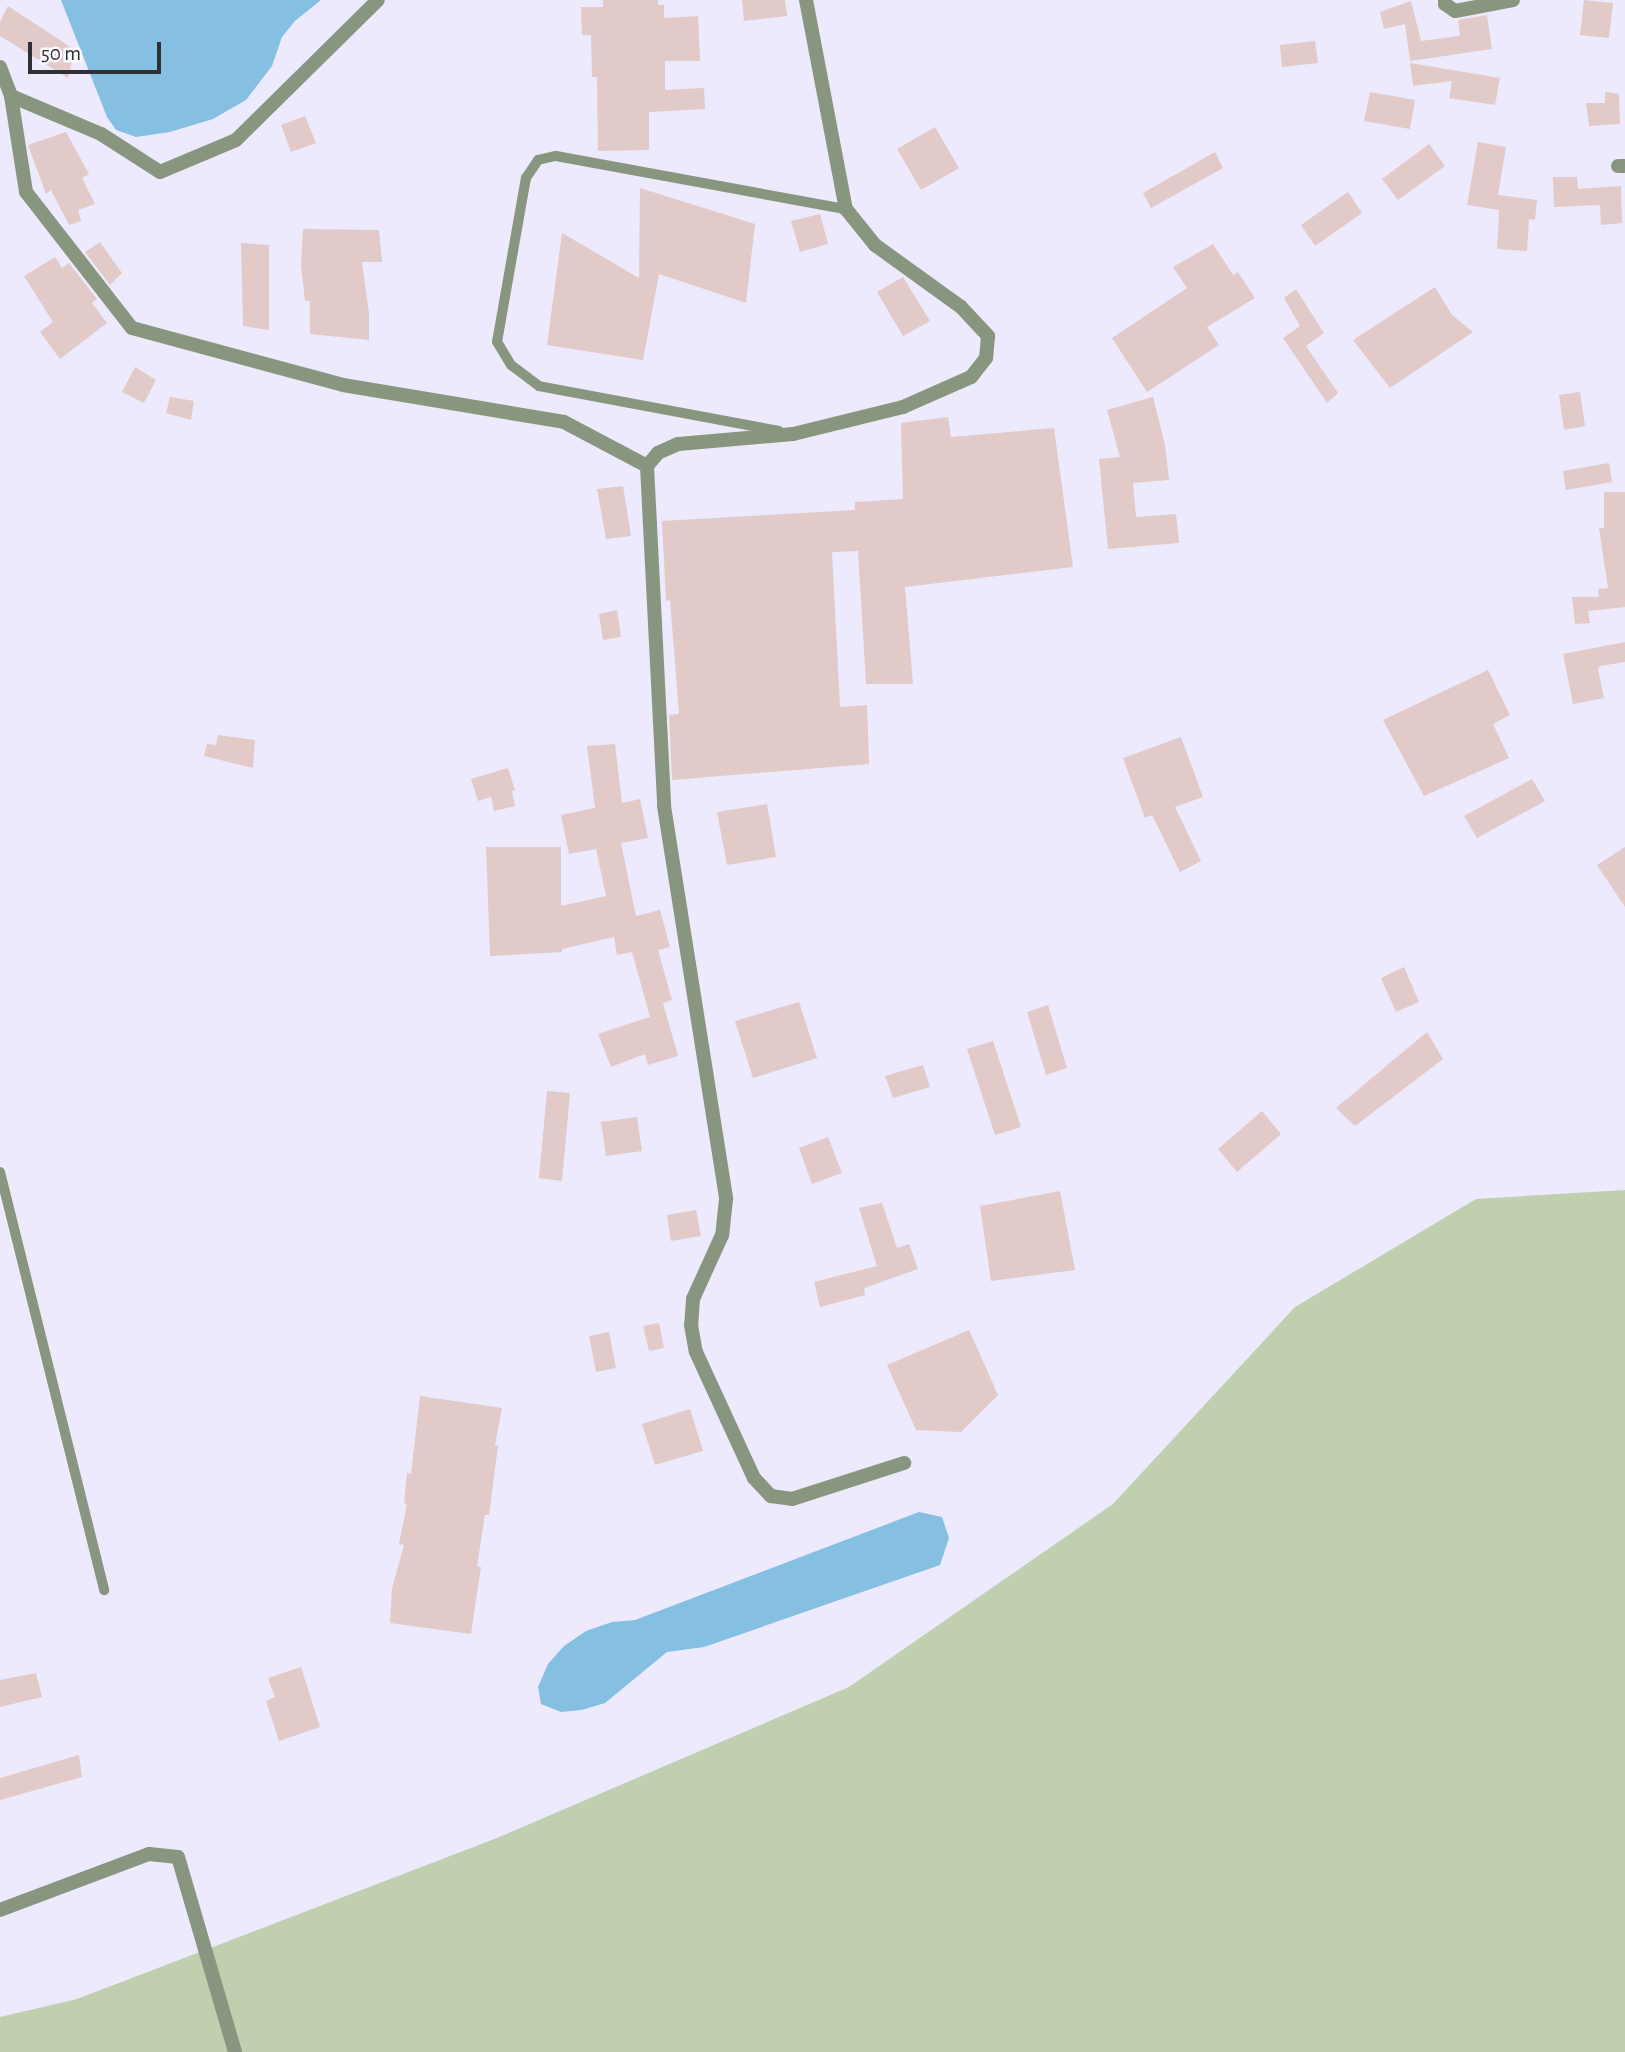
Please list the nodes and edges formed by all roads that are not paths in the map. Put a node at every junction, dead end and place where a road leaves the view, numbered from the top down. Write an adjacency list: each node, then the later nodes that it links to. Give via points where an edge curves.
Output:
1 (378, 0): 6 (street, via 236,140 160,172 101,134)
2 (806, 0): 7 (street)
3 (1445, 0): 4 (street, via 1455,11)
4 (1513, 0)
5 (0, 67): 6 (street)
6 (10, 96): 9 (street, via 26,192 132,328 343,385 564,422)
7 (846, 209): 8 (street, via 875,246 961,307 988,336 986,358 971,377 903,407); 8 (lane, via 556,156 538,160 526,178 497,342 512,365 539,386)
8 (793, 434): 9 (street, via 678,444 658,453)
9 (647, 466): 11 (street, via 664,806 726,1199 722,1234 694,1299 691,1325 696,1352 754,1478 771,1496 792,1499)
10 (0, 1172): 12 (lane)
11 (904, 1463)
12 (104, 1590)
13 (0, 1910): 14 (street, via 149,1854 178,1857)
14 (235, 2052)

